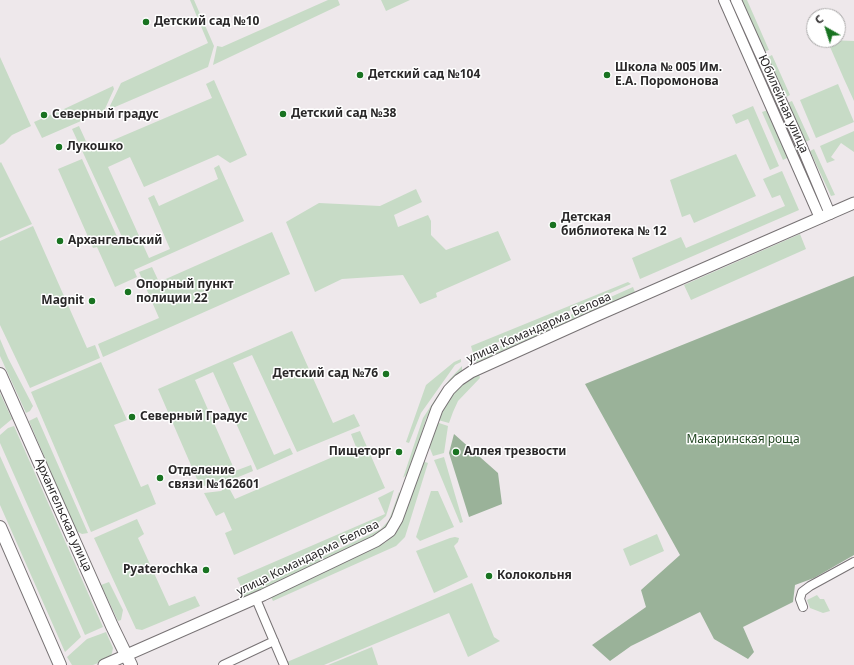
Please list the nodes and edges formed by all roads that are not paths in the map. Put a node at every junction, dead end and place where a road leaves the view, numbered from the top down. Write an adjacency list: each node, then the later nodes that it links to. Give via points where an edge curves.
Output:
1 (724, 0): 4 (street, Юбилейная улица)
2 (736, 0): 3 (street, Юбилейная улица)
3 (761, 57): 4 (street); 6 (street, Юбилейная улица)
4 (750, 62): 7 (street, Юбилейная улица)
5 (854, 203): 6 (main road, улица Командарма Белова)
6 (830, 214): 7 (main road, улица Командарма Белова)
7 (820, 218): 11 (main road, улица Командарма Белова, via 593,317 471,372 459,380 437,409 397,519 390,531 376,541)
8 (0, 374): 14 (main road, Архангельская улица)
9 (0, 527): 15 (main road)
10 (854, 562): 12 (street, via 802,592 800,599)
11 (256, 599): 13 (street); 14 (main road, улица Командарма Белова)
12 (803, 606)
13 (274, 641): 17 (street); 18 (street)
14 (129, 660): 16 (main road, улица Командарма Белова)
15 (60, 665)
16 (104, 665)
17 (222, 665)
18 (284, 665)

